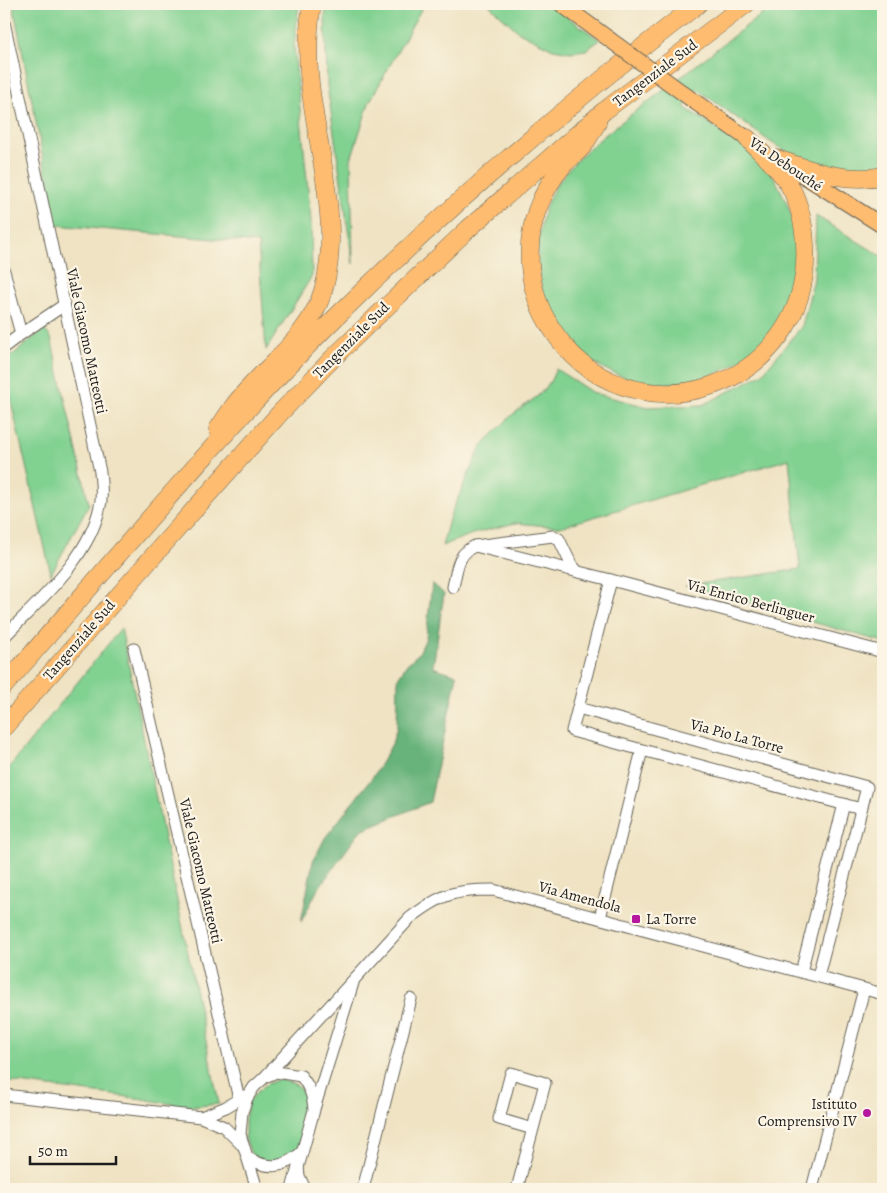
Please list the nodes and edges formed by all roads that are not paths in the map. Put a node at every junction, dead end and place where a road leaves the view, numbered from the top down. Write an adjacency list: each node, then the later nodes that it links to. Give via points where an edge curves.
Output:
1 (312, 4): 15 (highway, via 308,67 329,210 326,281 320,301 298,338 234,406)
2 (561, 4): 7 (main road, Via Debouché, bridge)
3 (698, 4): 15 (highway, Tangenziale Sud, via 594,84 422,236 315,339)
4 (746, 4): 6 (highway, Tangenziale Sud)
5 (4, 22): 12 (street, Viale Giacomo Matteotti)
6 (604, 111): 7 (highway, via 584,145 549,185 538,208 531,232 531,280 544,317 564,347 578,361 608,380 643,391 682,392 718,384 767,352 791,319 804,280 806,258 800,214 786,180); 27 (highway, Tangenziale Sud, via 468,229 334,356)
7 (747, 138): 8 (main road, Via Debouché)
8 (777, 159): 9 (highway, via 839,178); 10 (main road, Via Debouché)
9 (883, 176)
10 (883, 226)
11 (4, 271): 13 (street)
12 (64, 305): 13 (street); 22 (street, Viale Giacomo Matteotti, via 100,472 101,505 88,540 78,556)
13 (20, 334): 14 (street)
14 (4, 347)
15 (186, 478): 25 (highway, Tangenziale Sud)
16 (528, 539): 17 (street); 18 (street, via 521,549); 19 (street, via 553,536 559,539)
17 (475, 546): 18 (street, Via Enrico Berlinguer); 21 (street, via 461,555)
18 (526, 559): 19 (street, Via Enrico Berlinguer)
19 (578, 572): 20 (street, Via Enrico Berlinguer)
20 (611, 580): 24 (street, Via Enrico Berlinguer); 26 (street)
21 (453, 587)
22 (4, 637)
23 (134, 649): 41 (street, Viale Giacomo Matteotti)
24 (883, 652)
25 (4, 686)
26 (578, 708): 28 (street, via 572,731); 30 (street, Via Pio La Torre, via 867,787)
27 (4, 727)
28 (642, 750): 29 (street); 31 (street)
29 (844, 804): 30 (street); 32 (street)
30 (861, 809): 33 (street, Via Pio La Torre)
31 (600, 918): 32 (street, Via Amendola); 34 (street, Via Amendola, via 493,890 450,893 410,918)
32 (801, 972): 33 (street, Via Amendola)
33 (818, 976): 35 (street, Via Amendola)
34 (355, 978): 38 (street, Via Amendola); 42 (street, Via Amendola)
35 (864, 989): 36 (street, Via Amendola); 53 (street)
36 (883, 994)
37 (411, 999): 51 (street)
38 (265, 1077): 39 (street); 42 (street, via 276,1072 301,1076 310,1087)
39 (254, 1087): 41 (street); 45 (street, via 242,1112 240,1134)
40 (4, 1095): 43 (street)
41 (239, 1099): 43 (street)
42 (314, 1110): 46 (street)
43 (201, 1117): 45 (street, via 224,1127)
44 (533, 1129): 44 (street, via 545,1083 511,1073 499,1119); 52 (street)
45 (246, 1152): 46 (street, via 259,1164 269,1166 288,1162); 48 (street)
46 (301, 1153): 47 (street)
47 (298, 1167): 49 (street); 50 (street)
48 (257, 1189)
49 (292, 1189)
50 (305, 1189)
51 (364, 1189)
52 (517, 1189)
53 (812, 1189)

